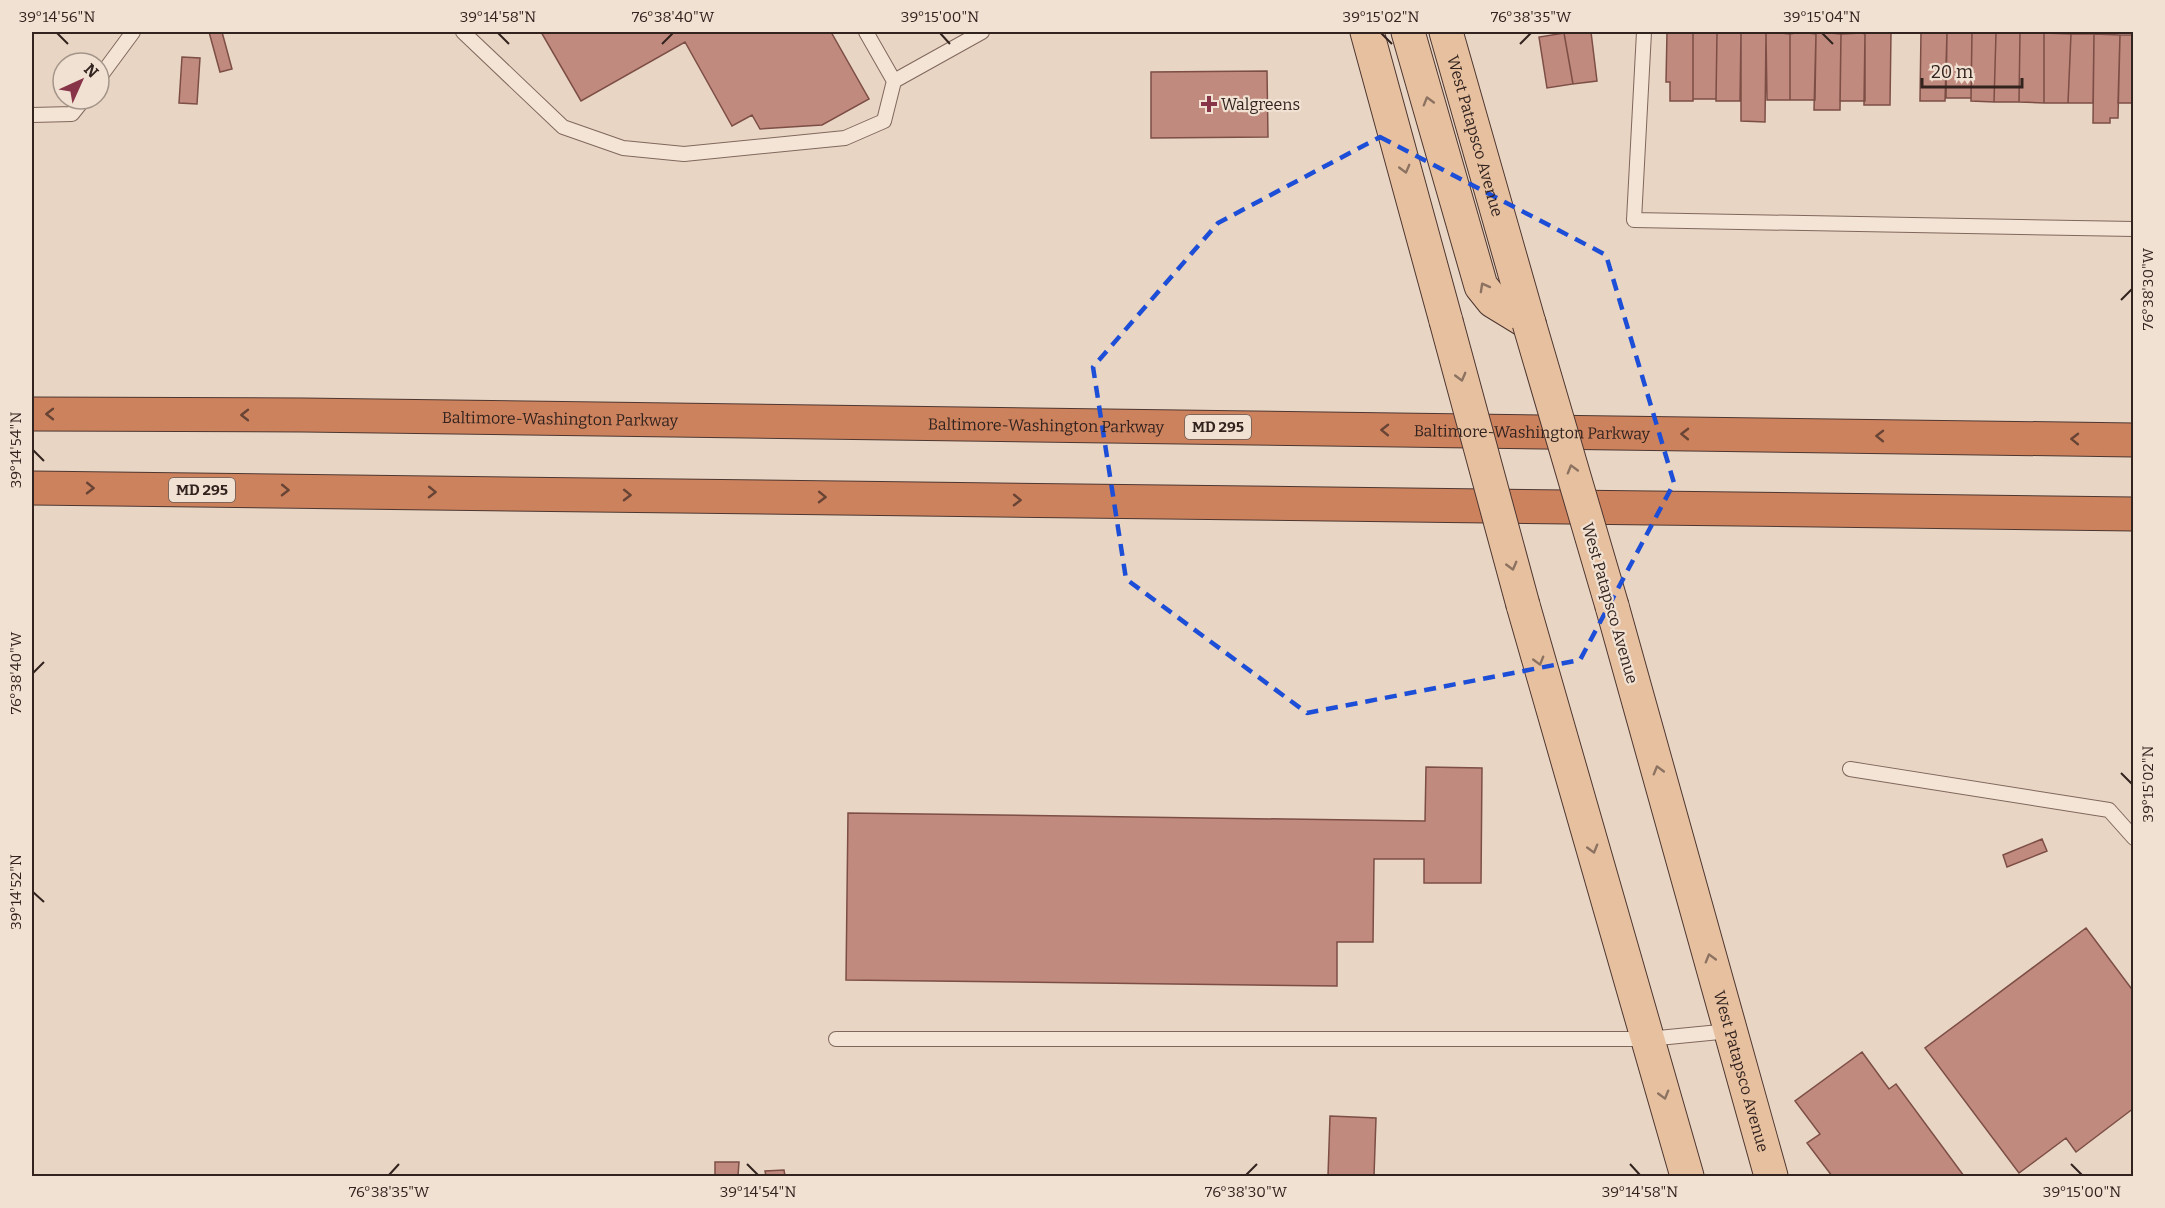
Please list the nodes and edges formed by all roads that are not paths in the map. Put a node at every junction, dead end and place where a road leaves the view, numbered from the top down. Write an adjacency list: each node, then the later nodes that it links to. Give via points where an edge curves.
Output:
1 (133, 32): 9 (lane)
2 (463, 32): 10 (lane, via 563,127 623,148 684,154 845,138 884,121)
3 (866, 32): 10 (lane)
4 (982, 32): 10 (lane)
5 (1367, 32): 23 (main road, one-way to 23, bridge, via 1523,605)
6 (1408, 32): 14 (main road, one-way to 6, via 1493,300 1481,286)
7 (1446, 32): 14 (main road, West Patapsco Avenue)
8 (1644, 32): 13 (lane, via 1634,220)
9 (111, 62)
10 (894, 81)
11 (74, 111): 12 (lane)
12 (32, 115)
13 (2133, 229)
14 (1529, 323): 21 (main road, West Patapsco Avenue, one-way to 14, bridge)
15 (32, 414): 16 (highway, Baltimore-Washington Parkway / MD 295, one-way to 15)
16 (2133, 440)
17 (32, 488): 18 (highway, MD 295, one-way to 18)
18 (2133, 514)
19 (1850, 769): 20 (lane, via 2109,810)
20 (2133, 838)
21 (1730, 1031): 23 (lane); 25 (main road, West Patapsco Avenue)
22 (836, 1039): 23 (lane)
23 (1648, 1039): 24 (main road, one-way to 24)
24 (1687, 1176)
25 (1771, 1176)

